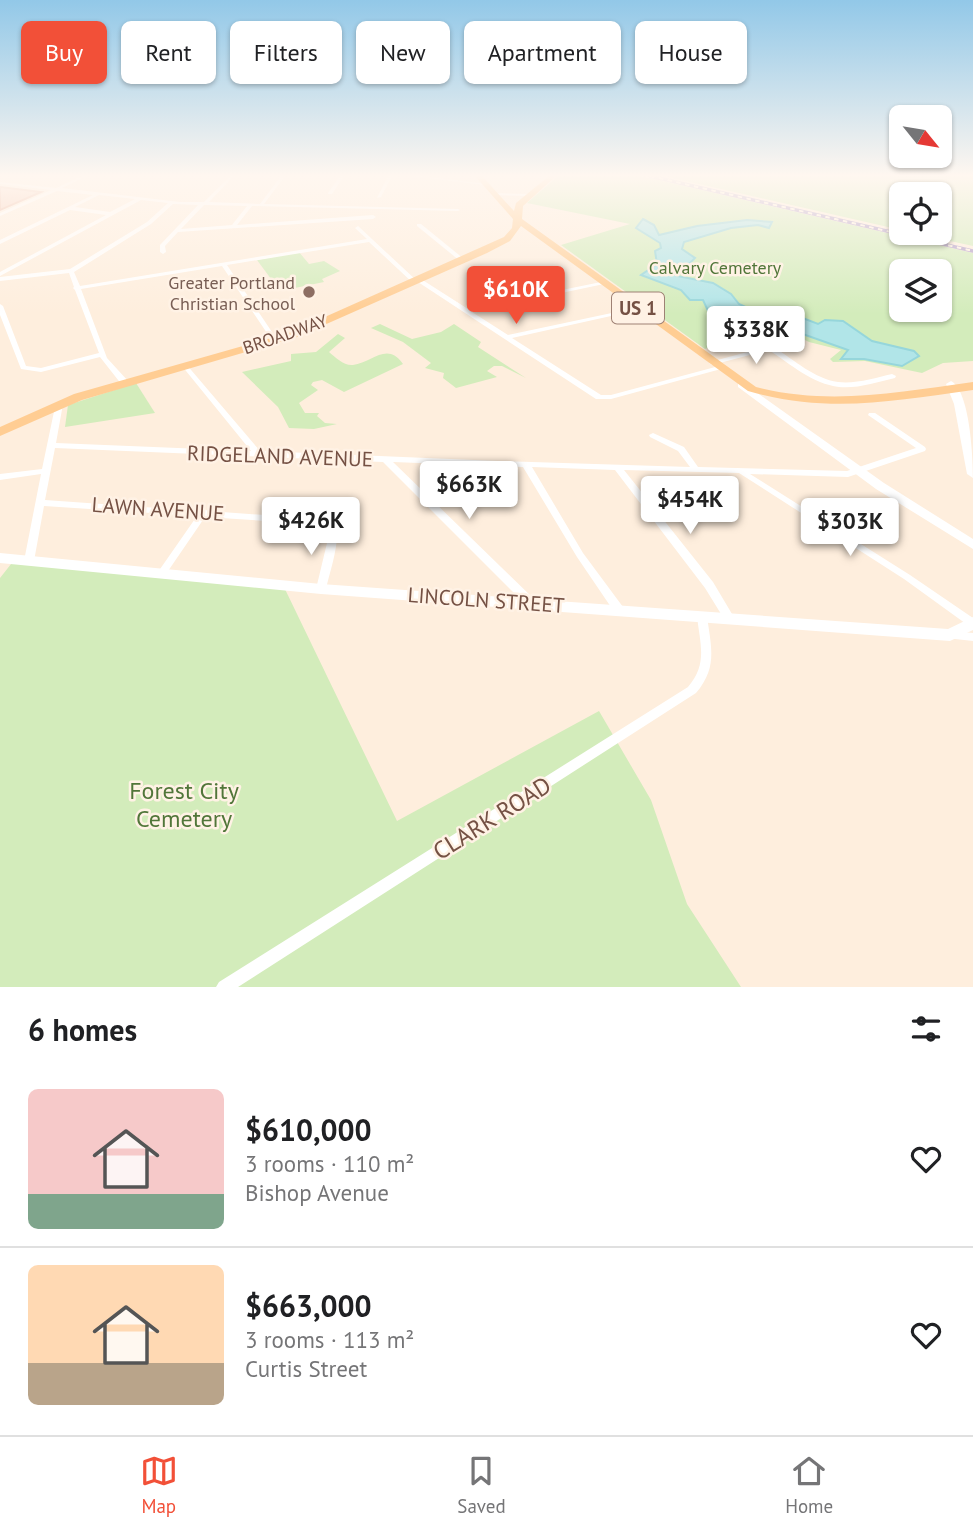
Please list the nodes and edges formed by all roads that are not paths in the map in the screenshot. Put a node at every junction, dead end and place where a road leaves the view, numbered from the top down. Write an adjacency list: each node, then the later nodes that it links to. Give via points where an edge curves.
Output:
1 (40, 222): 14 (street)
2 (97, 222): 19 (street)
3 (150, 222): 18 (street)
4 (185, 222): 12 (street)
5 (237, 222): 10 (street)
6 (289, 222): 10 (street)
7 (518, 222): 16 (main road, BROADWAY, via 507,239)
8 (520, 222): 21 (main road, US 1)
9 (419, 225): 16 (street)
10 (234, 226): 12 (street)
11 (358, 228): 13 (street)
12 (176, 231): 15 (street, via 162,246)
13 (370, 240): 17 (street); 20 (street)
14 (0, 242)
15 (163, 252)
16 (462, 260): 20 (main road, BROADWAY)
17 (223, 263): 22 (street); 27 (street)
18 (71, 271): 19 (street); 22 (street)
19 (0, 276)
20 (417, 281): 25 (street); 27 (main road, BROADWAY)
21 (604, 282): 24 (main road, US 1); 25 (street)
22 (76, 288): 30 (street)
23 (0, 306): 30 (street, via 23,368 41,370)
24 (638, 308): 26 (street); 32 (main road, US 1)
25 (468, 311): 26 (street)
26 (507, 337): 32 (street, via 602,397)
27 (275, 341): 31 (main road, BROADWAY)
28 (792, 342): 29 (street)
29 (771, 348): 32 (street); 33 (street, via 830,385)
30 (103, 354): 34 (street)
31 (184, 365): 34 (main road, BROADWAY); 45 (street)
32 (718, 367): 36 (main road, US 1); 37 (main road, US 1, via 759,387 807,397)
33 (892, 376)
34 (125, 383): 38 (main road, BROADWAY)
35 (972, 384): 37 (main road, US 1); 39 (street)
36 (742, 385): 37 (main road, US 1, via 775,396 825,403); 52 (street)
37 (951, 386): 39 (street)
38 (59, 404): 41 (main road, BROADWAY); 43 (street)
39 (959, 404): 53 (street)
40 (872, 415): 44 (street)
41 (0, 432)
42 (653, 435): 49 (street, via 681,449)
43 (53, 445): 45 (street, RIDGELAND AVENUE); 50 (street)
44 (922, 449): 52 (street, RIDGELAND AVENUE)
45 (258, 454): 46 (street, RIDGELAND AVENUE)
46 (386, 460): 47 (street, RIDGELAND AVENUE); 62 (street)
47 (526, 465): 48 (street, RIDGELAND AVENUE); 63 (street)
48 (618, 468): 49 (street, RIDGELAND AVENUE); 65 (street)
49 (696, 470): 51 (street, RIDGELAND AVENUE)
50 (46, 471): 54 (street); 55 (street)
51 (742, 472): 52 (street, RIDGELAND AVENUE); 66 (street)
52 (861, 472): 57 (street)
53 (973, 474)
54 (0, 477)
55 (40, 503): 56 (street, LAWN AVENUE); 59 (street)
56 (204, 512): 60 (street); 61 (street, LAWN AVENUE, via 332,522 336,528)
57 (973, 545)
58 (0, 558): 59 (street, LINCOLN STREET)
59 (29, 561): 60 (main road, LINCOLN STREET)
60 (163, 572): 61 (main road, LINCOLN STREET)
61 (321, 589): 62 (main road, LINCOLN STREET)
62 (532, 604): 63 (main road, LINCOLN STREET)
63 (619, 610): 64 (main road, LINCOLN STREET)
64 (702, 616): 65 (main road, LINCOLN STREET); 69 (street, CLARK ROAD, via 709,665 692,690)
65 (730, 619): 67 (main road, LINCOLN STREET)
66 (973, 623): 67 (street)
67 (950, 635): 68 (street, LINCOLN STREET)
68 (973, 637)
69 (224, 987)

